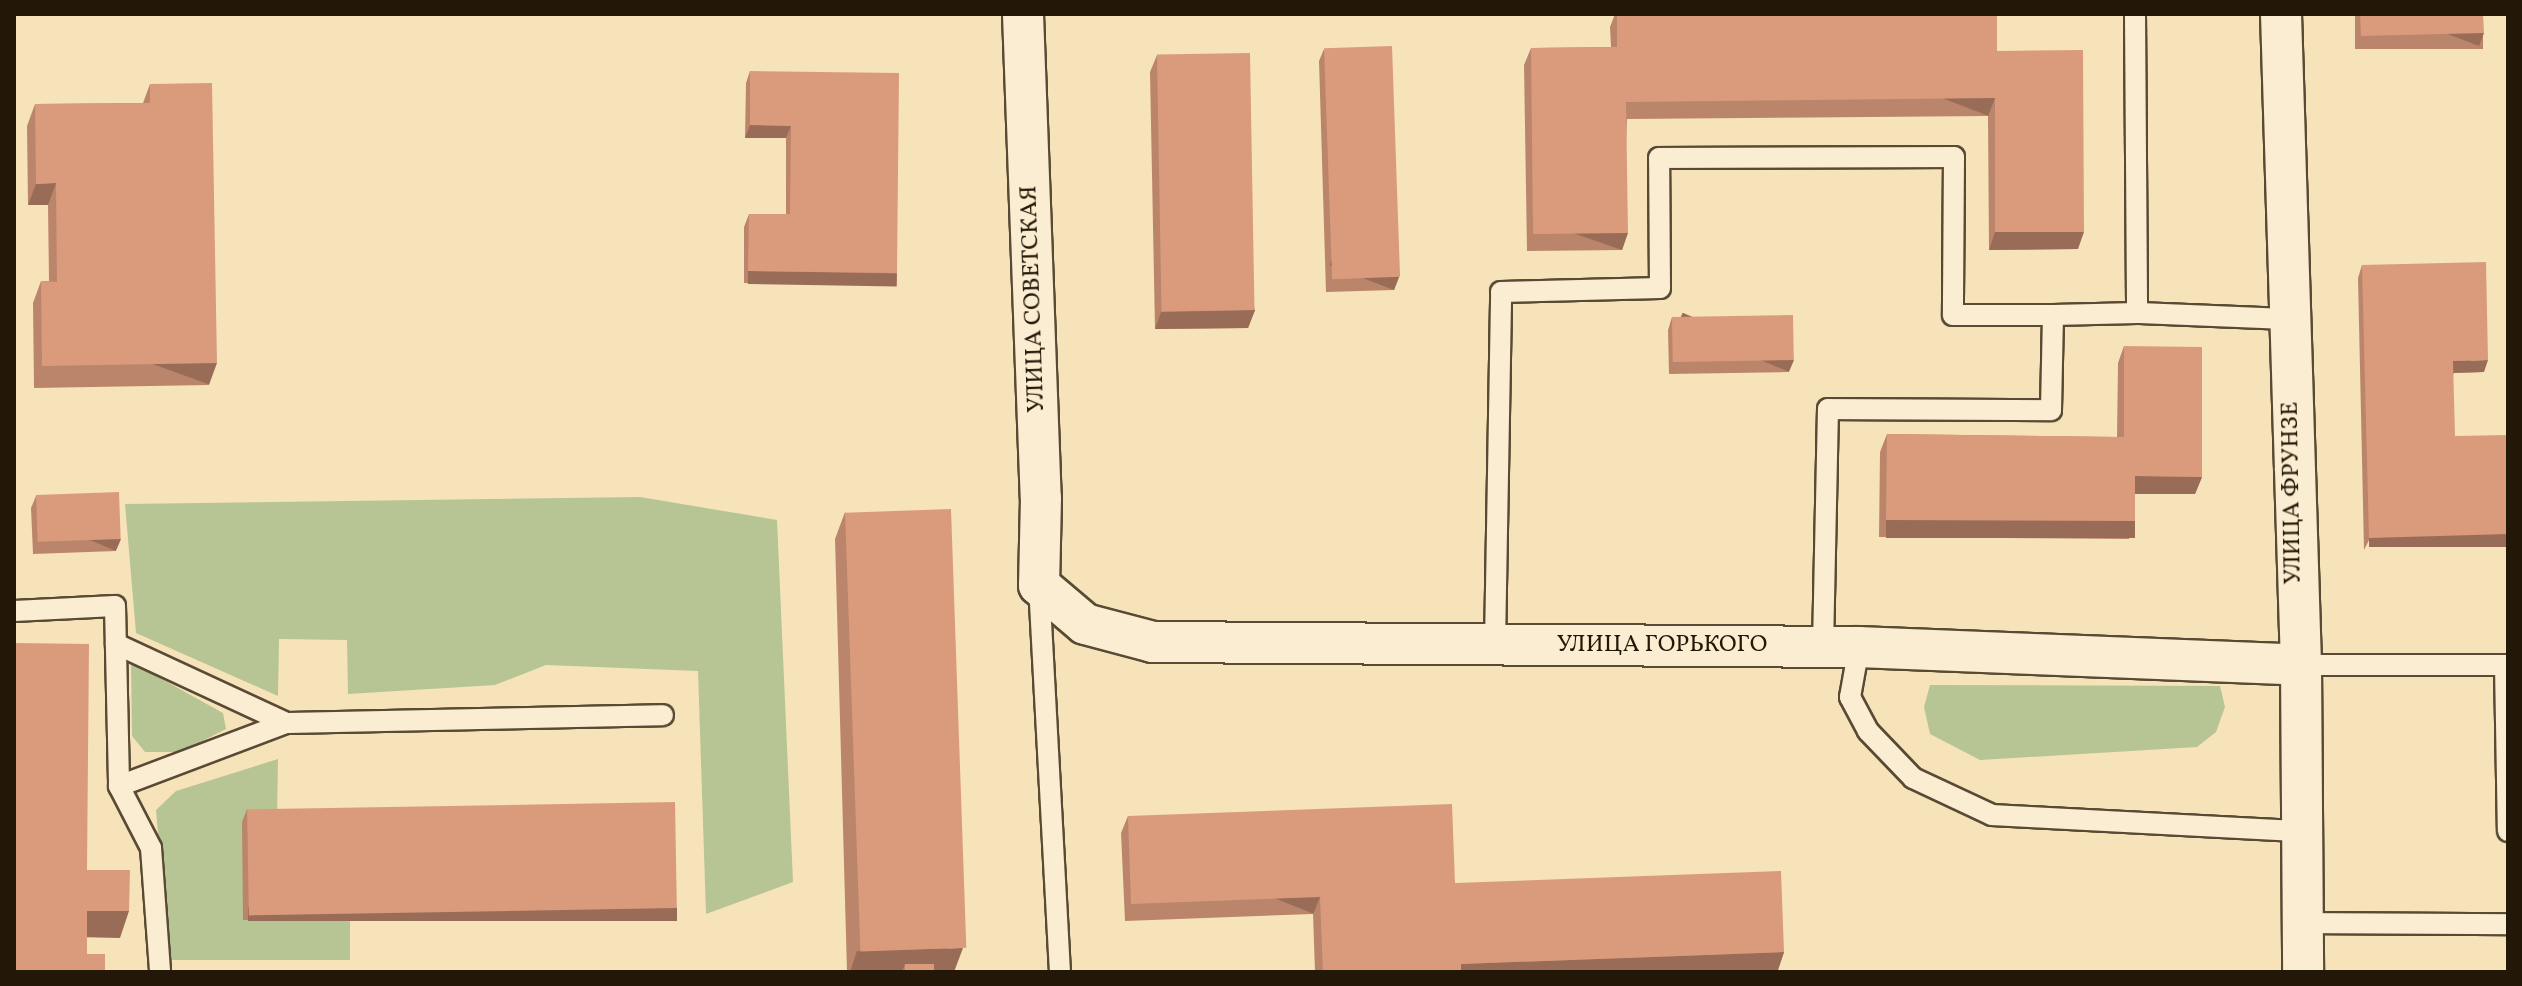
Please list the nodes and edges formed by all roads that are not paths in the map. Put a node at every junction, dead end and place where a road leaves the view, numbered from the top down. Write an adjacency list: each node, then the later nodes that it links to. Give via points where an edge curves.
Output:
1 (1023, 14): 7 (street, УЛИЦА СОВЕТСКАЯ, via 1041,498)
2 (2135, 14): 4 (lane)
3 (2281, 14): 6 (street, УЛИЦА ФРУНЗЕ)
4 (2137, 313): 5 (lane); 6 (lane)
5 (2053, 315): 10 (lane, via 1953,315 1954,157 1659,158 1660,288 1501,292); 11 (lane, via 2051,410 1828,409)
6 (2289, 319): 12 (street, УЛИЦА ФРУНЗЕ)
7 (1039, 585): 10 (street, УЛИЦА ГОРЬКОГО, via 1085,624 1153,642); 22 (lane)
8 (14, 611): 9 (lane, via 115,606)
9 (116, 644): 15 (lane); 16 (lane)
10 (1495, 645): 11 (street, УЛИЦА ГОРЬКОГО)
11 (1841, 647): 12 (street, УЛИЦА ГОРЬКОГО); 17 (lane, via 1850,697 1868,731 1913,778 1992,815)
12 (2301, 665): 13 (lane); 17 (street, УЛИЦА ФРУНЗЕ)
13 (2506, 665): 18 (lane)
14 (663, 715): 15 (lane)
15 (286, 723): 16 (lane)
16 (119, 786): 21 (lane, via 151,848)
17 (2301, 831): 19 (street, УЛИЦА ФРУНЗЕ)
18 (2508, 831)
19 (2302, 923): 20 (lane); 23 (street, УЛИЦА ФРУНЗЕ)
20 (2508, 924)
21 (160, 972)
22 (1060, 972)
23 (2303, 972)

